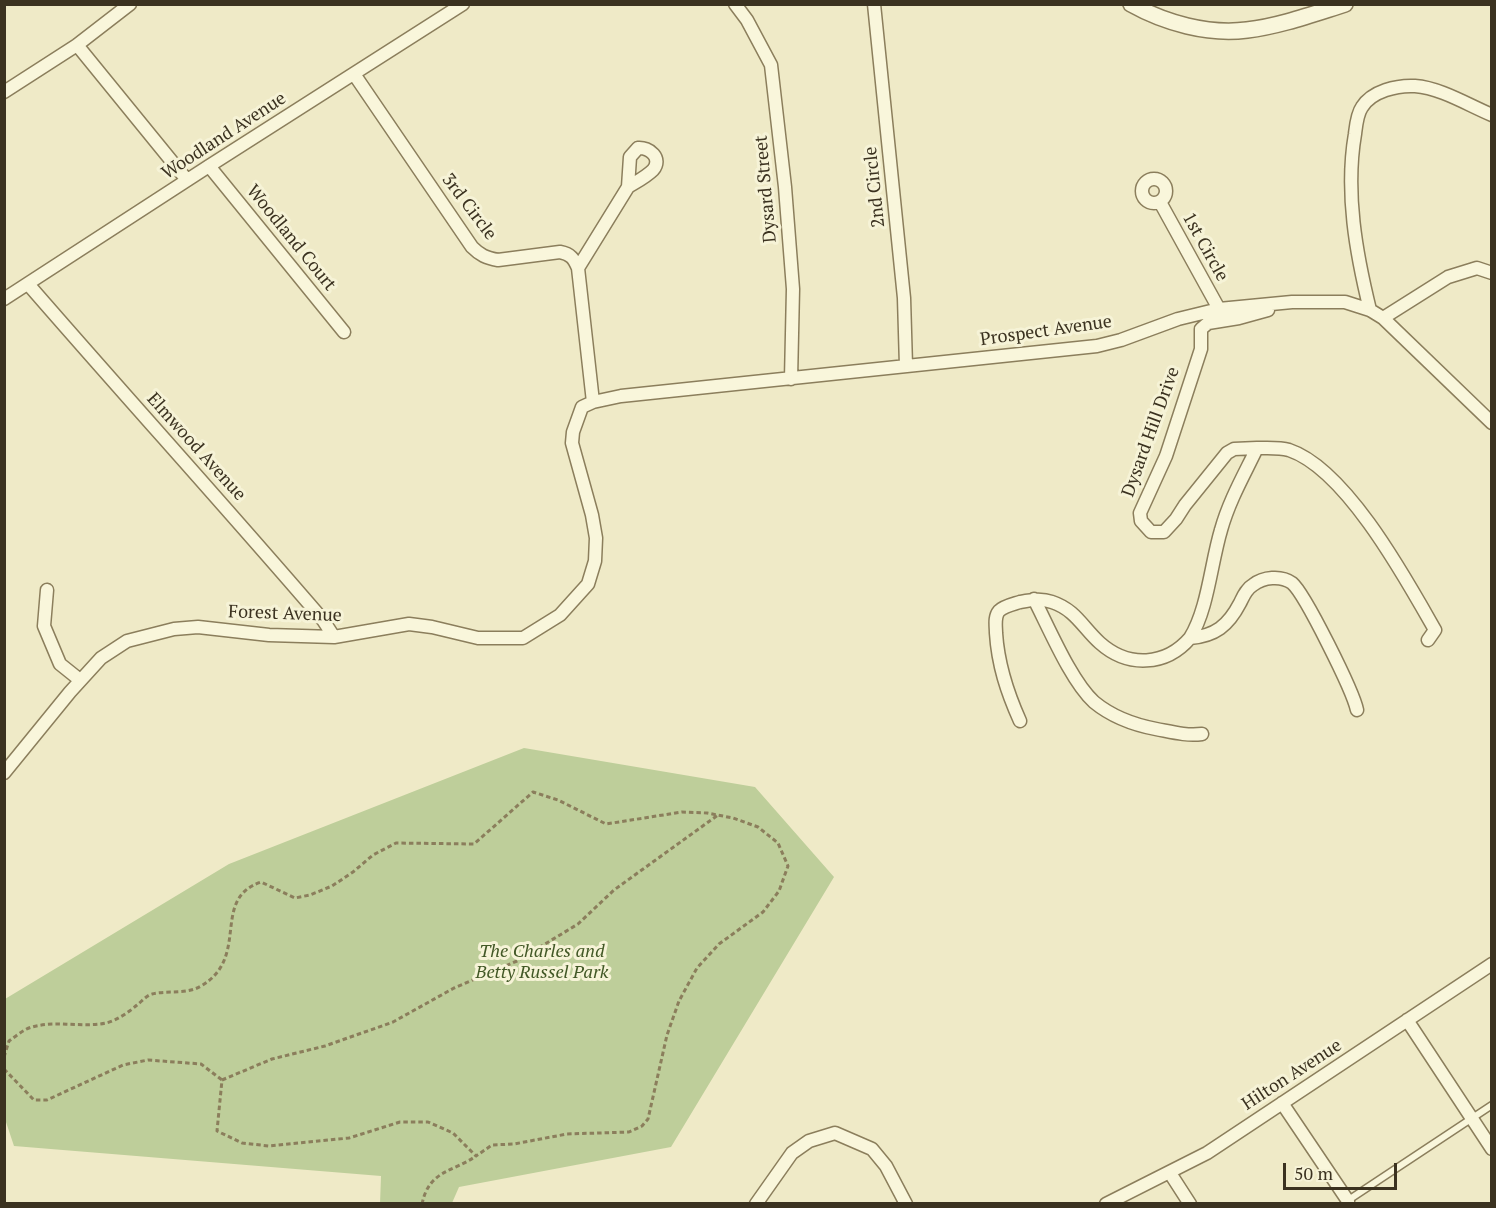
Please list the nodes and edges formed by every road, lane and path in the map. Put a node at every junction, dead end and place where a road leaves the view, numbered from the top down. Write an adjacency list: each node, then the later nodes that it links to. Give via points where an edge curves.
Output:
1 (130, 4): 7 (street)
2 (464, 4): 8 (street, Woodland Avenue)
3 (735, 4): 25 (street, Dysard Street, via 771,65 793,289)
4 (874, 4): 24 (street, 2nd Circle, via 904,298)
5 (1131, 4): 6 (street, via 1160,18 1226,32 1271,25)
6 (1345, 4)
7 (77, 45): 9 (street); 12 (street)
8 (354, 74): 11 (street, Woodland Avenue); 15 (street, 3rd Circle, via 479,254 498,260 560,252 573,258)
9 (4, 92)
10 (1491, 115): 21 (street, via 1429,88 1413,86 1393,87 1361,107 1351,157 1357,255)
11 (209, 166): 12 (street, Woodland Avenue); 23 (street, Woodland Court)
12 (187, 180): 17 (street, Woodland Avenue)
13 (628, 187): 15 (street)
14 (1160, 202): 20 (street, 1st Circle)
15 (578, 268): 26 (street)
16 (1491, 273): 22 (street, via 1477,268 1448,277)
17 (28, 284): 18 (street, Woodland Avenue); 31 (street, Elmwood Avenue, via 227,508)
18 (4, 299)
19 (1292, 302): 20 (street, Prospect Avenue); 21 (street, Prospect Avenue, via 1346,302); 28 (street, Dysard Hill Drive, via 1208,323 1201,329 1201,349 1166,456 1140,513 1141,521 1151,532 1164,532 1227,453)
20 (1219, 309): 24 (street, Prospect Avenue, via 1097,346)
21 (1370, 310): 22 (street, Prospect Avenue)
22 (1383, 318): 27 (street, Prospect Avenue)
23 (344, 332)
24 (906, 366): 25 (street, Prospect Avenue)
25 (791, 379): 26 (street, Prospect Avenue)
26 (593, 402): 31 (street, Forest Avenue, via 582,407 572,443 592,515 595,561 588,584 560,615 523,638 478,638 408,624)
27 (1491, 423)
28 (1257, 448): 32 (street, via 1221,528 1196,628); 33 (street, Dysard Hill Drive, via 1284,448 1323,470 1353,504 1415,596 1435,630)
29 (47, 590): 34 (street, via 44,626 60,664)
30 (1034, 599): 32 (street, via 1064,607 1100,643 1127,658 1149,662 1162,658); 36 (street, via 1002,609 996,621 997,655); 37 (street, via 1080,687 1095,703 1140,726 1188,736)
31 (334, 637): 34 (street, Forest Avenue, via 198,627 174,629 127,641 101,658)
32 (1190, 638): 35 (street, via 1220,630 1253,585 1274,577 1288,581 1302,596)
33 (1428, 640)
34 (80, 680): 38 (street, Forest Avenue)
35 (1357, 710)
36 (1020, 721)
37 (1202, 734)
38 (4, 773)
39 (718, 815): 42 (path, via 682,812 606,824 533,792 474,844 396,843 332,886 295,898 261,882 240,894 221,971 200,987 150,994 108,1023 30,1027 9,1041); 44 (path, via 614,890 578,924 517,961 454,988 393,1022 325,1046 272,1059); 49 (path, via 758,827 778,843 788,866 779,891 763,912 719,944 697,968 667,1035 648,1119 629,1132 567,1134 492,1145)
40 (1491, 964): 41 (street, Hilton Avenue)
41 (1407, 1020): 45 (street, Hilton Avenue); 47 (street)
42 (4, 1058)
43 (4, 1068): 44 (path, via 34,1100 46,1100 123,1065 148,1060 201,1064)
44 (222, 1080): 49 (path, via 217,1131 242,1143 269,1146 349,1138 400,1122 428,1122 453,1134)
45 (1282, 1103): 50 (street, Hilton Avenue); 51 (street)
46 (1491, 1105): 47 (lane)
47 (1472, 1118): 48 (street); 51 (lane)
48 (1491, 1149)
49 (476, 1156): 52 (path, via 445,1171 425,1190)
50 (1170, 1173): 55 (street, Hilton Avenue); 56 (street)
51 (1346, 1202)
52 (422, 1203)
53 (756, 1203): 54 (street, via 792,1153 808,1141 835,1133 872,1149)
54 (906, 1203)
55 (1106, 1203)
56 (1190, 1203)

